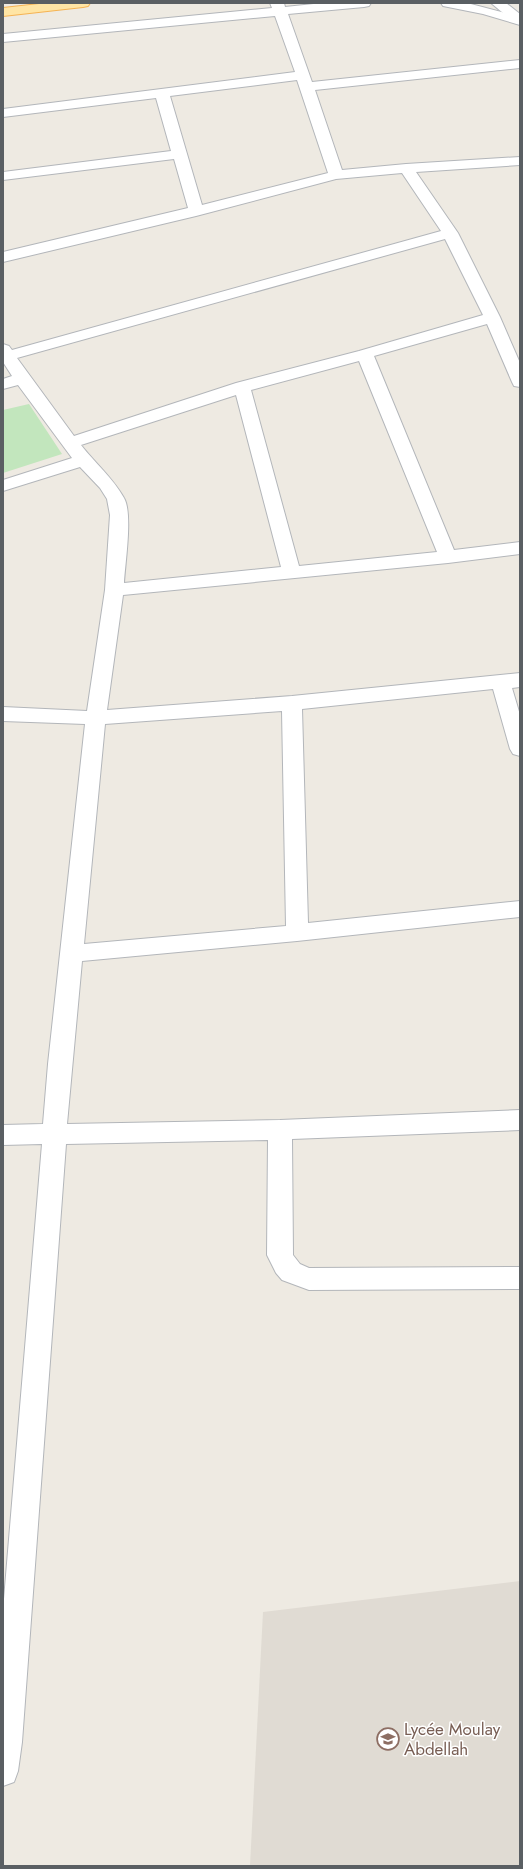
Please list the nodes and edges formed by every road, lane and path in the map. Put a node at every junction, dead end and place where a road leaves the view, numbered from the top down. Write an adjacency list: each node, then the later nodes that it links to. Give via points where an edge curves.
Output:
1 (84, 3): 6 (main road)
2 (364, 3): 5 (street)
3 (448, 3): 7 (street)
4 (498, 3): 7 (street)
5 (279, 7): 8 (street); 10 (street)
6 (3, 12)
7 (520, 20)
8 (3, 38)
9 (520, 64): 10 (street)
10 (305, 81): 11 (street); 16 (street)
11 (162, 93): 12 (street); 13 (street)
12 (3, 114)
13 (179, 154): 17 (street); 18 (street)
14 (520, 161): 15 (street)
15 (406, 168): 16 (street); 19 (street)
16 (336, 175): 18 (street)
17 (3, 176)
18 (196, 211): 20 (street)
19 (450, 233): 21 (street); 23 (street)
20 (3, 257)
21 (492, 317): 22 (street); 25 (street)
22 (365, 354): 26 (street); 30 (street)
23 (5, 355): 24 (street)
24 (12, 381): 27 (street)
25 (520, 382)
26 (242, 387): 27 (street); 31 (street)
27 (77, 452): 28 (street); 32 (street, via 116,499 119,515)
28 (3, 486)
29 (520, 548): 30 (street)
30 (448, 557): 31 (street)
31 (292, 572): 32 (street)
32 (114, 590): 37 (street)
33 (520, 680): 34 (street)
34 (500, 681): 35 (street); 38 (street)
35 (292, 703): 37 (street); 40 (street)
36 (3, 714): 37 (street)
37 (96, 718): 41 (street)
38 (520, 749)
39 (520, 909): 40 (street)
40 (296, 933): 41 (street)
41 (73, 953): 45 (street)
42 (520, 1120): 43 (street)
43 (280, 1130): 45 (street); 46 (street, via 280,1255 285,1268 297,1276 316,1279)
44 (3, 1134): 45 (street)
45 (55, 1134): 47 (street)
46 (520, 1278)
47 (3, 1770)

